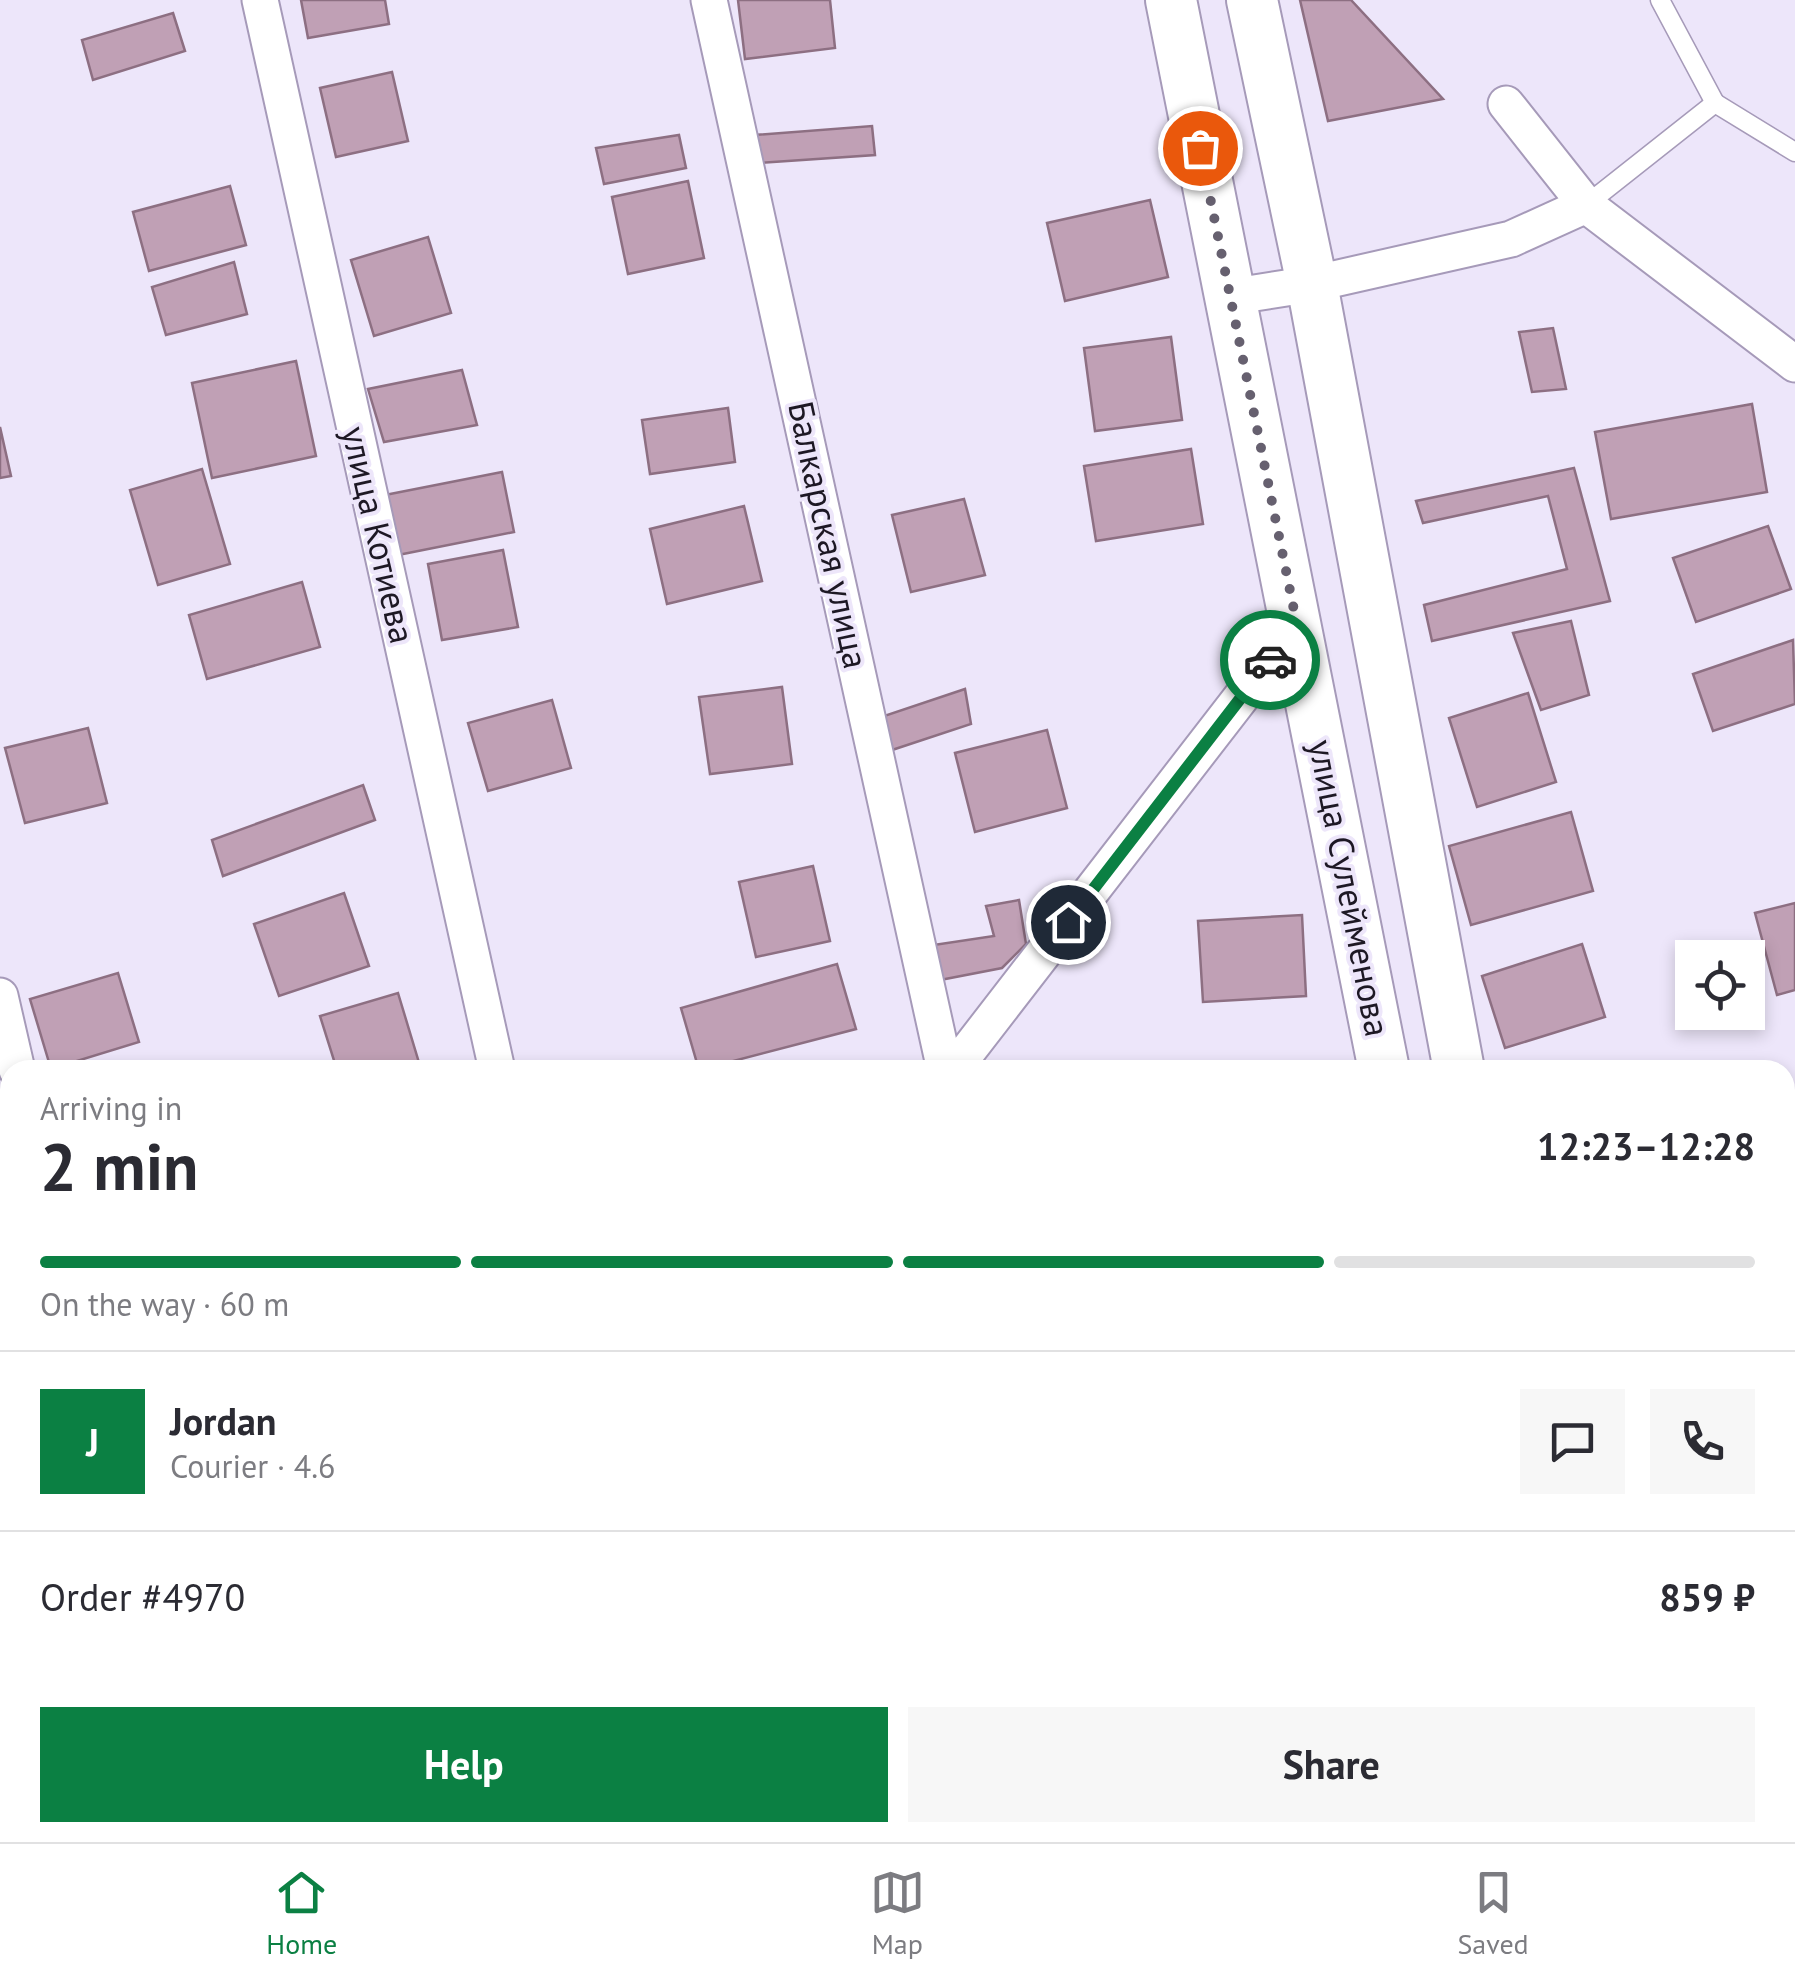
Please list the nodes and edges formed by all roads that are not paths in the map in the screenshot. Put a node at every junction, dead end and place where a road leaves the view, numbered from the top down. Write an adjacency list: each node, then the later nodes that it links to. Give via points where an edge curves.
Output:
1 (260, 0): 16 (street, улица Котиева)
2 (710, 0): 17 (street, Балкарская улица)
3 (1171, 0): 11 (main road, улица Сулейменова)
4 (1252, 0): 10 (main road, улица Сулейменова)
5 (1660, 0): 6 (lane)
6 (1715, 102): 8 (lane); 9 (lane)
7 (1506, 104): 9 (street)
8 (1795, 152)
9 (1586, 205): 10 (street, via 1511,239); 12 (street)
10 (1312, 284): 11 (street); 20 (main road, улица Сулейменова)
11 (1229, 297): 13 (main road, улица Сулейменова)
12 (1795, 364)
13 (1297, 625): 18 (street); 19 (main road, улица Сулейменова)
14 (0, 996): 15 (street)
15 (14, 1060)
16 (495, 1060)
17 (943, 1060)
18 (961, 1060)
19 (1382, 1060)
20 (1456, 1060)

